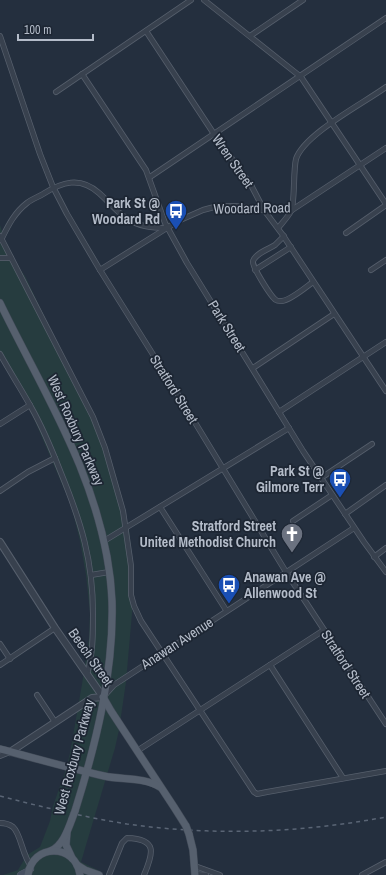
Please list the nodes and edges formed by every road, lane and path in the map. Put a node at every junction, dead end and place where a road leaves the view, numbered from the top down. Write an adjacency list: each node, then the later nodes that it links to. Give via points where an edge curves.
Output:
1 (191, 0): 5 (street)
2 (204, 0): 7 (street)
3 (303, 0): 7 (street)
4 (386, 19): 9 (street)
5 (146, 31): 8 (street); 13 (street, Wren Street)
6 (0, 36): 17 (street, Stratford Street, via 26,117)
7 (250, 36): 9 (street)
8 (82, 74): 11 (street); 16 (street, Park Street)
9 (301, 77): 12 (street); 13 (street)
10 (386, 87): 12 (street)
11 (56, 92)
12 (332, 123): 15 (street); 20 (street, via 310,140 297,158)
13 (214, 134): 16 (street); 19 (street, Wren Street, via 250,185)
14 (386, 148): 15 (street, Woodard Road)
15 (360, 165): 18 (street); 20 (street, Woodard Road)
16 (150, 177): 21 (street, Park Street)
17 (53, 188): 21 (street, via 66,182 90,186 126,218 152,228); 25 (street, via 19,210); 30 (street, Stratford Street)
18 (386, 205): 23 (street)
19 (264, 210): 20 (street, Woodard Road); 21 (street, Woodard Road, via 247,206 218,206 190,215); 22 (street, Wren Street)
20 (292, 210): 22 (street)
21 (167, 228): 30 (street, Woodard Road); 40 (street, Park Street)
22 (278, 228): 24 (street, Wren Street)
23 (346, 233)
24 (284, 236): 26 (street, Wren Street); 31 (street, via 254,259 252,265)
25 (0, 239): 28 (street, West Roxbury Parkway)
26 (291, 247): 31 (street); 33 (street, Wren Street)
27 (0, 258): 28 (street)
28 (11, 258): 56 (street, West Roxbury Parkway, via 93,417 105,448)
29 (386, 260): 32 (street)
30 (100, 270): 48 (street, Stratford Street)
31 (255, 270): 33 (street, via 269,292 280,301)
32 (371, 270)
33 (314, 282): 35 (street, Wren Street)
34 (0, 303): 58 (main road, West Roxbury Parkway, via 76,456)
35 (334, 314): 38 (street, Wren Street); 40 (street)
36 (386, 342): 38 (street)
37 (0, 354): 39 (street)
38 (363, 357): 41 (street, Wren Street); 43 (street)
39 (2, 361): 42 (street)
40 (252, 368): 43 (street, Park Street)
41 (386, 391)
42 (30, 405): 44 (street); 47 (street)
43 (279, 412): 45 (street, Park Street)
44 (0, 424)
45 (289, 428): 48 (street); 49 (street, Park Street)
46 (372, 444): 49 (street)
47 (55, 458): 51 (street); 65 (street, via 83,531)
48 (223, 470): 53 (street); 63 (street, Stratford Street)
49 (321, 478): 52 (street, Park Street)
50 (386, 485): 54 (street)
51 (0, 491)
52 (332, 495): 54 (street, Park Street); 55 (street)
53 (160, 507): 56 (street); 66 (street)
54 (345, 514): 57 (street, Park Street)
55 (293, 521)
56 (126, 527): 58 (street); 70 (street, West Roxbury Parkway, via 134,606 141,621)
57 (354, 528): 61 (street, Park Street); 63 (street, Anawan Avenue)
58 (104, 541): 62 (main road, West Roxbury Parkway)
59 (0, 542): 67 (street, Beech Street)
60 (386, 548): 61 (street)
61 (374, 557): 64 (street, Park Street)
62 (109, 572): 65 (street); 76 (main road, West Roxbury Parkway, via 112,623)
63 (286, 572): 66 (street, Anawan Avenue); 68 (street, Stratford Street)
64 (386, 572)
65 (91, 575): 74 (street, via 93,638)
66 (226, 610): 70 (street, Anawan Avenue)
67 (55, 628): 71 (street); 74 (street, Beech Street)
68 (324, 630): 73 (street); 79 (street, Stratford Street)
69 (0, 644): 71 (street)
70 (163, 652): 76 (street, Anawan Avenue, via 114,685); 77 (street, West Roxbury Parkway)
71 (10, 659): 72 (street)
72 (0, 665)
73 (270, 665): 77 (street); 86 (street)
74 (87, 674): 76 (street, Beech Street)
75 (37, 695): 78 (street)
76 (104, 697): 78 (street, via 92,698); 81 (main road, Beech Street); 85 (main road, West Roxbury Parkway)
77 (200, 709): 81 (street); 86 (street, West Roxbury Parkway, via 257,794)
78 (55, 722): 82 (street)
79 (386, 724)
80 (0, 749): 82 (main road)
81 (137, 751): 87 (main road, Beech Street)
82 (10, 752): 83 (street); 85 (main road)
83 (0, 756)
84 (386, 771): 86 (street)
85 (86, 772): 87 (main road, via 147,782); 89 (main road, West Roxbury Parkway, bridge)
86 (343, 778)
87 (160, 787): 93 (main road, Beech Street, bridge, via 186,826 194,850)
88 (0, 823): 94 (street, via 10,825 14,829)
89 (67, 833): 90 (main road, West Roxbury Parkway, via 56,848); 91 (main road, West Roxbury Parkway, via 67,848)
90 (50, 851): 91 (main road, via 63,853); 94 (main road, West Roxbury Parkway, via 39,856)
91 (74, 861): 96 (main road, West Roxbury Parkway); 97 (main road, via 85,870)
92 (386, 862): 103 (street)
93 (195, 866): 100 (main road, Beech Street); 102 (street)
94 (30, 870): 95 (main road)
95 (21, 875)
96 (80, 875)
97 (99, 875)
98 (108, 875): 99 (street, via 122,843 127,838 144,840 147,843 151,858)
99 (144, 875)
100 (195, 875): 101 (street)
101 (206, 875)
102 (220, 875)
103 (362, 875)

